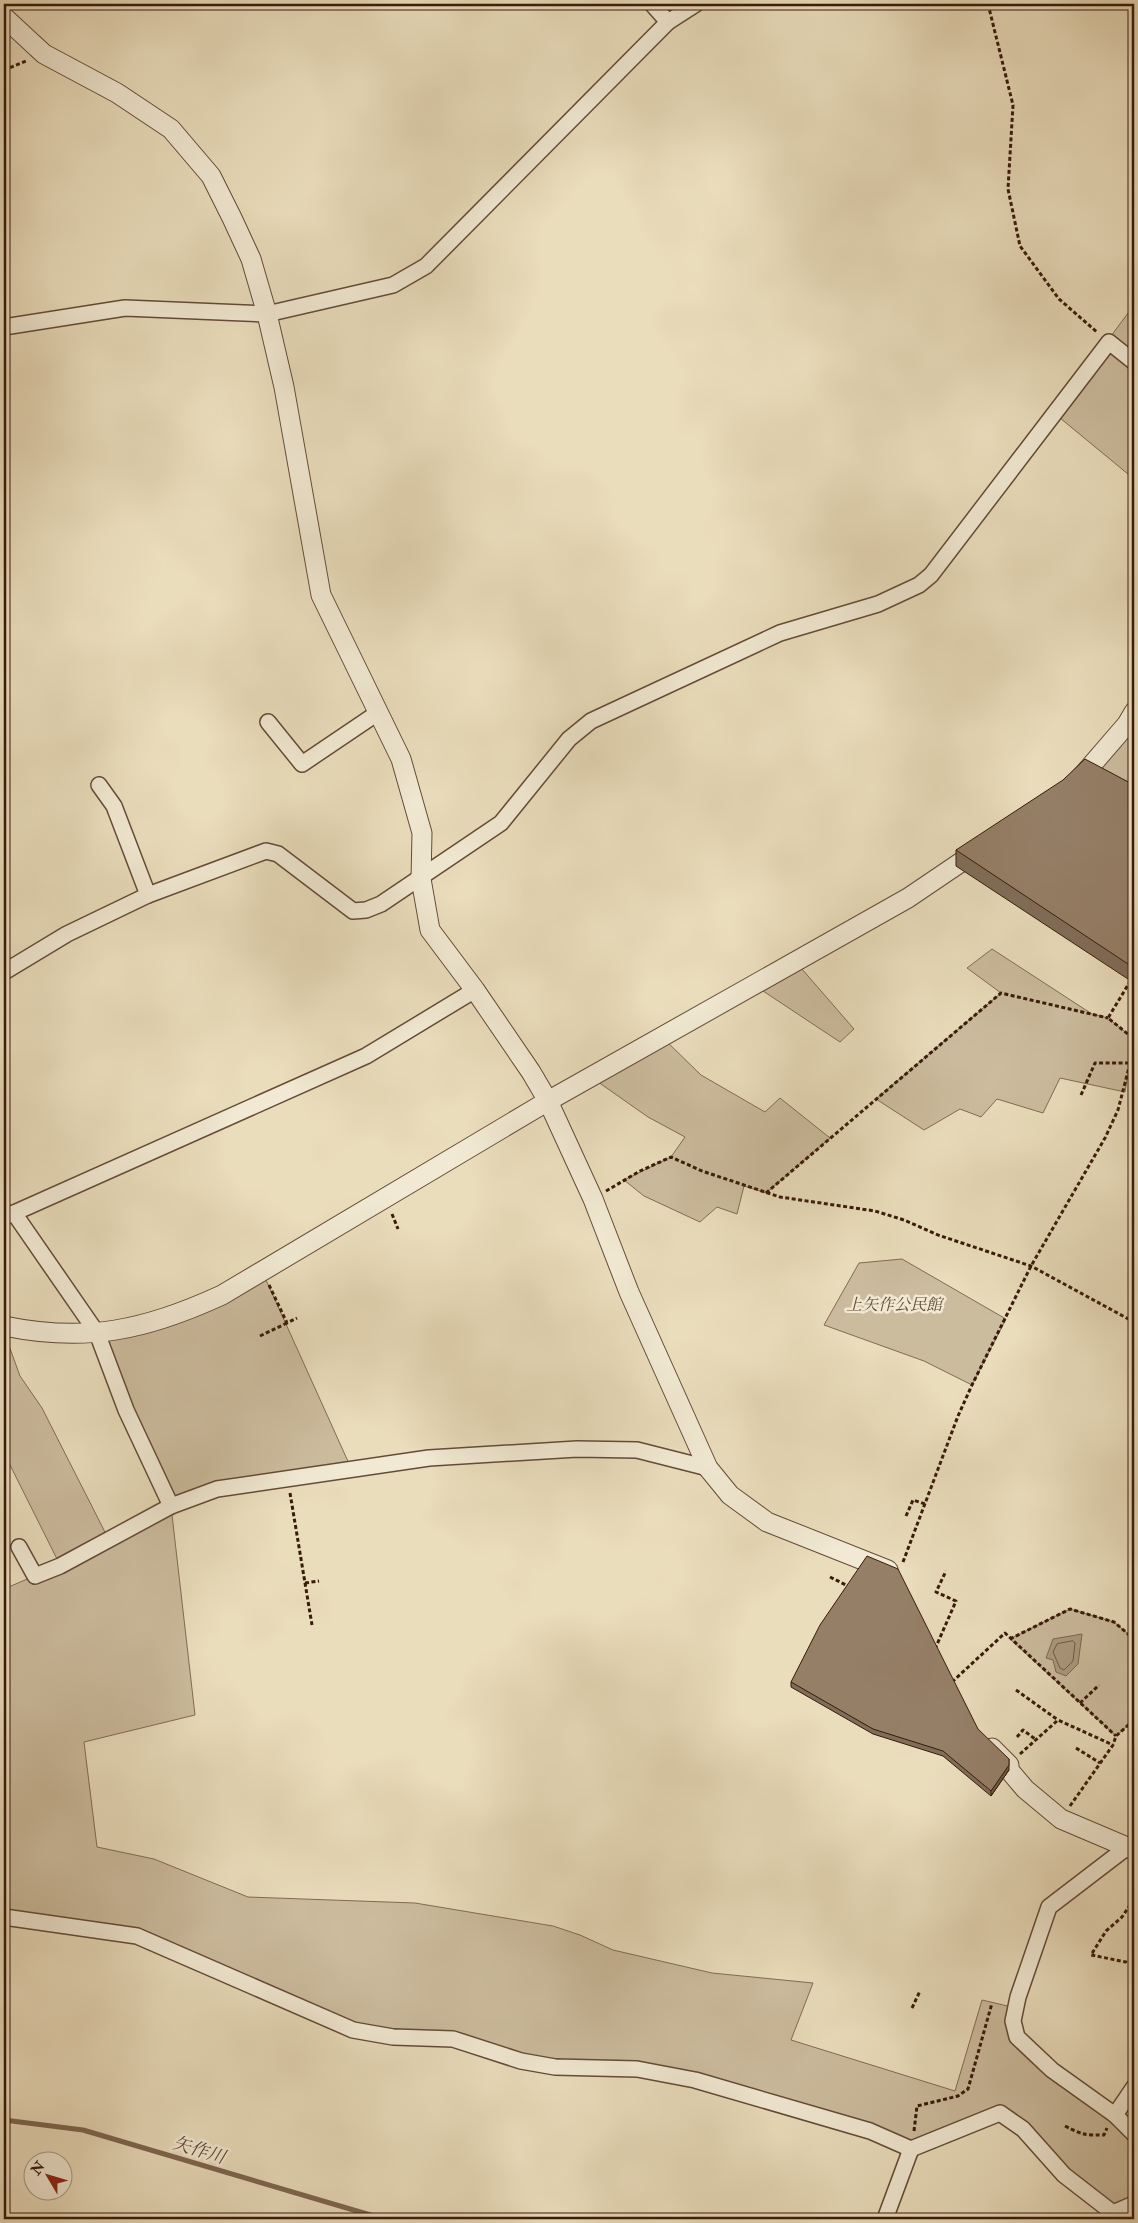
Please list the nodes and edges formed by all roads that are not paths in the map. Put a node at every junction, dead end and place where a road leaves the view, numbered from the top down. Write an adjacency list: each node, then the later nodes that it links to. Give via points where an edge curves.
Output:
1 (652, 4): 4 (street)
2 (696, 4): 4 (street)
3 (4, 17): 5 (street, via 44,54 117,93 171,129 211,176 251,259)
4 (668, 22): 5 (street, via 426,266 393,285)
5 (267, 314): 6 (street, via 125,308); 8 (street, via 284,388 321,595)
6 (4, 327)
7 (1134, 362): 14 (street, via 1109,342 931,574 919,585 878,604 780,633 591,721 569,738 501,823)
8 (380, 712): 10 (street, via 302,764); 14 (street, via 401,759 422,833)
9 (1134, 712): 12 (street, via 1085,774)
10 (268, 722)
11 (98, 785): 15 (street, via 114,806)
12 (1063, 795)
13 (993, 841): 18 (street, via 908,898)
14 (421, 879): 15 (street, via 381,904 353,911 278,854 266,851); 17 (street, via 430,930)
15 (148, 895): 16 (street, via 67,934)
16 (4, 972)
17 (475, 990): 18 (street); 19 (street, via 366,1056)
18 (548, 1101): 21 (street, via 222,1295 185,1312); 22 (street)
19 (9, 1215): 21 (street)
20 (4, 1326): 21 (street, via 42,1333)
21 (97, 1333): 23 (street, via 126,1410)
22 (708, 1468): 23 (street, via 637,1450 576,1449 430,1458 217,1489); 25 (street, via 730,1494 767,1522 867,1561)
23 (171, 1506): 24 (street, via 60,1566 35,1576)
24 (19, 1547)
25 (900, 1578)
26 (978, 1734): 27 (street, via 1009,1764 1009,1770 1025,1789 1061,1819)
27 (1130, 1849): 30 (street, via 1049,1908 1018,1997 1013,2021 1017,2037 1052,2070)
28 (4, 1917): 32 (street, via 137,1936 353,2030 394,2037 453,2039 521,2061 555,2067 637,2069 695,2080 870,2131)
29 (1134, 2087): 30 (street)
30 (1115, 2115): 31 (street)
31 (1134, 2134)
32 (911, 2149): 33 (street, via 1000,2113 1023,2128 1064,2175 1113,2213); 34 (street)
33 (1134, 2204)
34 (885, 2219)

